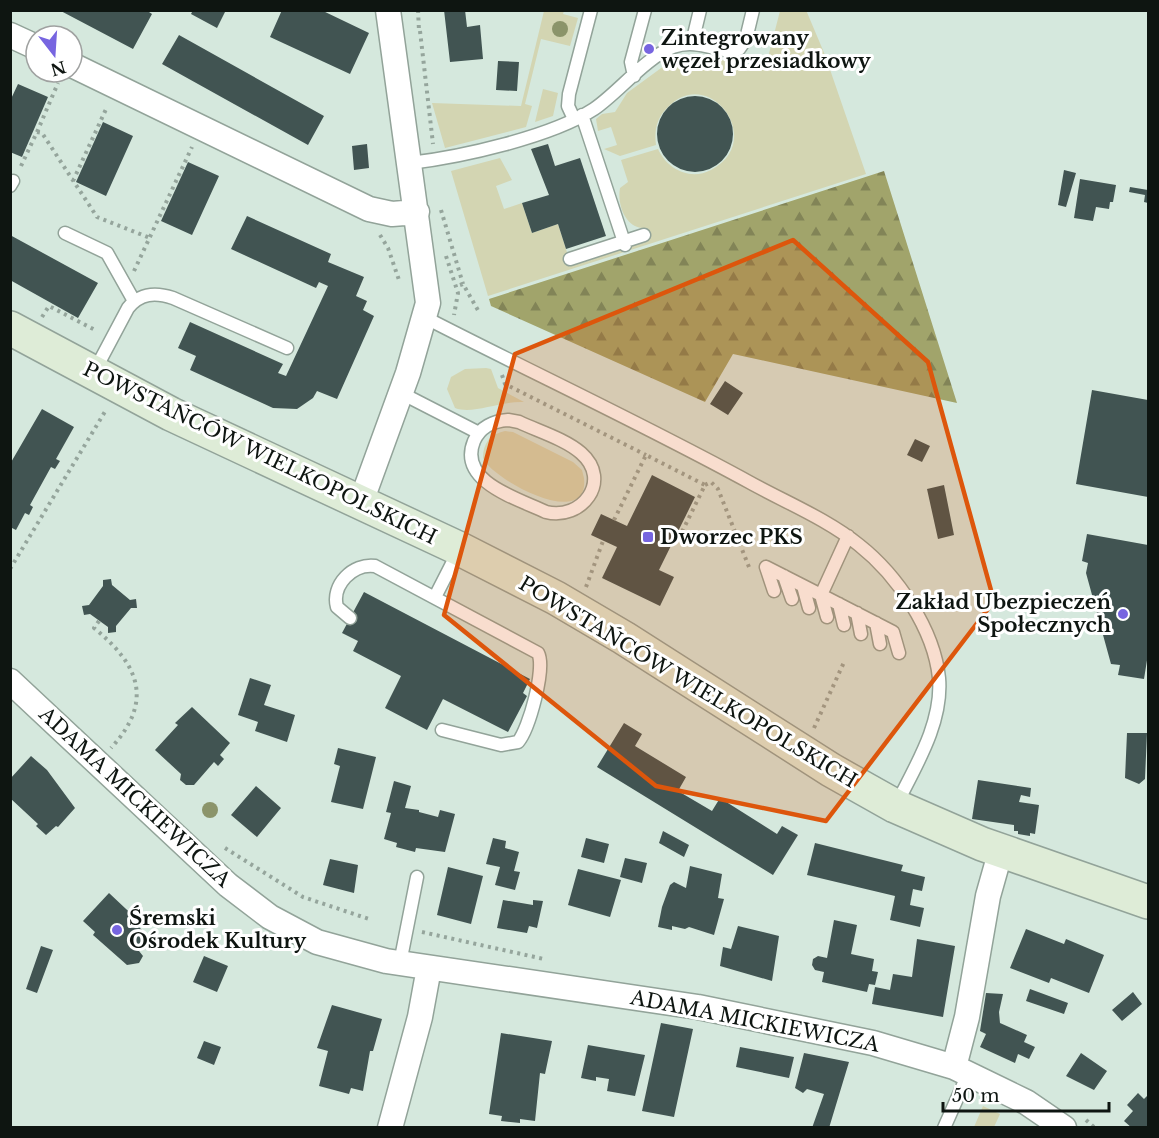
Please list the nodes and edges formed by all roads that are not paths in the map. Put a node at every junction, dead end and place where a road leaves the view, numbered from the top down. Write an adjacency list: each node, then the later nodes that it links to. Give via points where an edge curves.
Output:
1 (388, 10): 12 (street)
2 (591, 10): 11 (lane, via 569,94 568,106)
3 (645, 10): 10 (lane, via 631,62)
4 (700, 10): 8 (lane)
5 (753, 10): 8 (lane, via 740,49 731,51)
6 (10, 35): 7 (street)
7 (24, 41)
8 (692, 43): 10 (lane, via 664,51)
9 (84, 71): 13 (street, via 369,209 392,214)
10 (634, 76): 11 (lane)
11 (578, 117): 12 (lane, via 495,146); 16 (lane)
12 (411, 163): 13 (street)
13 (417, 212): 19 (street, via 428,293)
14 (65, 233): 18 (lane, via 107,253)
15 (644, 235): 16 (lane)
16 (625, 243): 17 (lane)
17 (570, 259)
18 (134, 302): 21 (lane, via 153,293 166,296); 22 (lane)
19 (426, 318): 23 (street); 26 (lane, via 709,460)
20 (10, 328): 22 (street, POWSTAŃCÓW WIELKOPOLSKICH)
21 (287, 348)
22 (94, 373): 25 (street, POWSTAŃCÓW WIELKOPOLSKICH, via 171,414)
23 (401, 393): 24 (lane); 25 (street)
24 (479, 433): 24 (lane, via 472,461 491,486 556,515 579,508 588,500 594,479 580,452 519,422 497,421)
25 (361, 502): 27 (street, POWSTAŃCÓW WIELKOPOLSKICH)
26 (848, 536): 31 (lane); 46 (lane, via 902,591 922,626 937,665 939,692 932,726)
27 (460, 549): 32 (lane); 46 (street, POWSTAŃCÓW WIELKOPOLSKICH, via 602,625 800,752)
28 (784, 576): 29 (lane); 30 (lane, via 766,567); 33 (lane)
29 (803, 586): 31 (lane); 35 (lane)
30 (774, 591)
31 (821, 595): 34 (lane); 37 (lane)
32 (435, 597): 38 (lane, via 368,565 347,576 336,596 337,607); 45 (lane, via 535,650 542,664 518,742 501,745)
33 (792, 599)
34 (839, 604): 36 (lane); 40 (lane)
35 (809, 608)
36 (857, 613): 39 (lane); 41 (lane)
37 (827, 617)
38 (350, 618)
39 (876, 623): 42 (lane); 43 (lane, via 893,632)
40 (843, 626)
41 (861, 634)
42 (880, 644)
43 (899, 653)
44 (10, 681): 50 (street, ADAMA MICKIEWICZA, via 207,866 258,908 317,942)
45 (442, 730)
46 (896, 806): 47 (street, POWSTAŃCÓW WIELKOPOLSKICH)
47 (1001, 850): 49 (street, POWSTAŃCÓW WIELKOPOLSKICH); 52 (street, via 988,896)
48 (417, 877): 50 (lane)
49 (1149, 902)
50 (400, 963): 51 (street, ADAMA MICKIEWICZA)
51 (429, 968): 52 (street, ADAMA MICKIEWICZA, via 780,1022 873,1043); 53 (street)
52 (961, 1070): 54 (lane); 55 (street, ADAMA MICKIEWICZA, via 1026,1102)
53 (390, 1128)
54 (944, 1128)
55 (1064, 1128)

